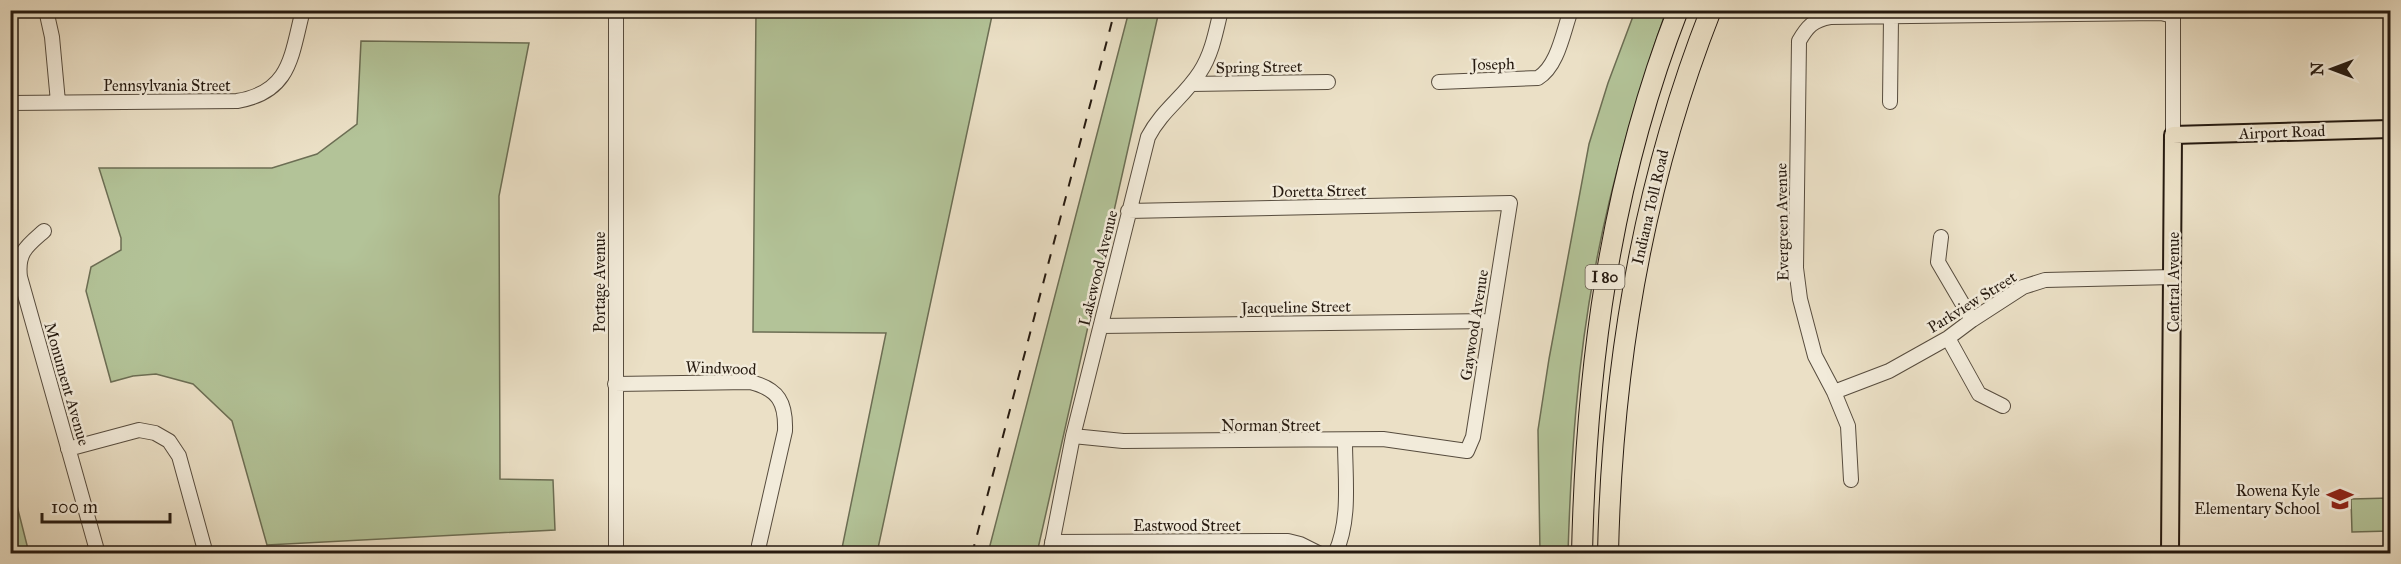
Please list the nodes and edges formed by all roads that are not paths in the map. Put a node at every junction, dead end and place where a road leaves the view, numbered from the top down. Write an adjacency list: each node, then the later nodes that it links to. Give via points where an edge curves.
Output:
1 (46, 10): 13 (street)
2 (303, 10): 13 (street, Pennsylvania Street, via 279,82 250,99)
3 (616, 10): 27 (street, Portage Avenue)
4 (1221, 10): 12 (street, Lakewood Avenue, via 1209,55)
5 (1571, 10): 11 (street, Joseph, via 1545,74 1530,80)
6 (1678, 10): 42 (highway, Indiana Toll Road / I 80, via 1632,150 1608,261 1591,378)
7 (1711, 10): 43 (highway, Indiana Toll Road / I 80, via 1662,154 1636,262 1618,381)
8 (2173, 13): 9 (street); 17 (street, Central Avenue)
9 (1891, 17): 14 (street); 28 (street, Evergreen Avenue, via 1817,19 1798,41 1796,268 1815,356)
10 (1328, 82): 12 (street, Spring Street)
11 (1439, 82)
12 (1191, 84): 19 (street, Lakewood Avenue, via 1157,120 1148,137)
13 (58, 102): 15 (street, Pennsylvania Street)
14 (1890, 102)
15 (10, 103)
16 (2391, 129): 17 (main road, Airport Road)
17 (2173, 135): 22 (main road, Central Avenue)
18 (1510, 203): 19 (street, Doretta Street); 24 (street, Gaywood Avenue)
19 (1128, 211): 25 (street, Lakewood Avenue)
20 (44, 231): 32 (street, Monument Avenue, via 24,250 19,266)
21 (1941, 237): 23 (street, via 1938,262)
22 (2173, 277): 23 (street, Parkview Street, via 2045,280 2023,287); 44 (main road, Central Avenue)
23 (1972, 320): 26 (street, Parkview Street)
24 (1491, 321): 25 (street, Jacqueline Street); 33 (street, Gaywood Avenue, via 1473,437)
25 (1101, 326): 30 (street, Lakewood Avenue)
26 (1948, 338): 28 (street, Parkview Street, via 1889,371); 29 (street, via 1979,394)
27 (615, 384): 35 (street, Windwood, via 750,382 774,392 786,415); 39 (street, Portage Avenue)
28 (1834, 392): 34 (street, Evergreen Avenue, via 1850,437)
29 (2003, 406)
30 (1073, 436): 31 (street, Norman Street, via 1123,441); 36 (street, Lakewood Avenue)
31 (1345, 441): 33 (street, Norman Street, via 1383,440); 41 (street, via 1345,520)
32 (68, 449): 37 (street, Monument Avenue); 38 (street, via 139,430 155,432 169,441 179,456)
33 (1467, 451)
34 (1851, 480)
35 (759, 545)
36 (1051, 548): 40 (street, Eastwood Street, via 1288,541)
37 (98, 554)
38 (206, 554)
39 (616, 554)
40 (1320, 554)
41 (1335, 554)
42 (1582, 554)
43 (1608, 554)
44 (2170, 554)

